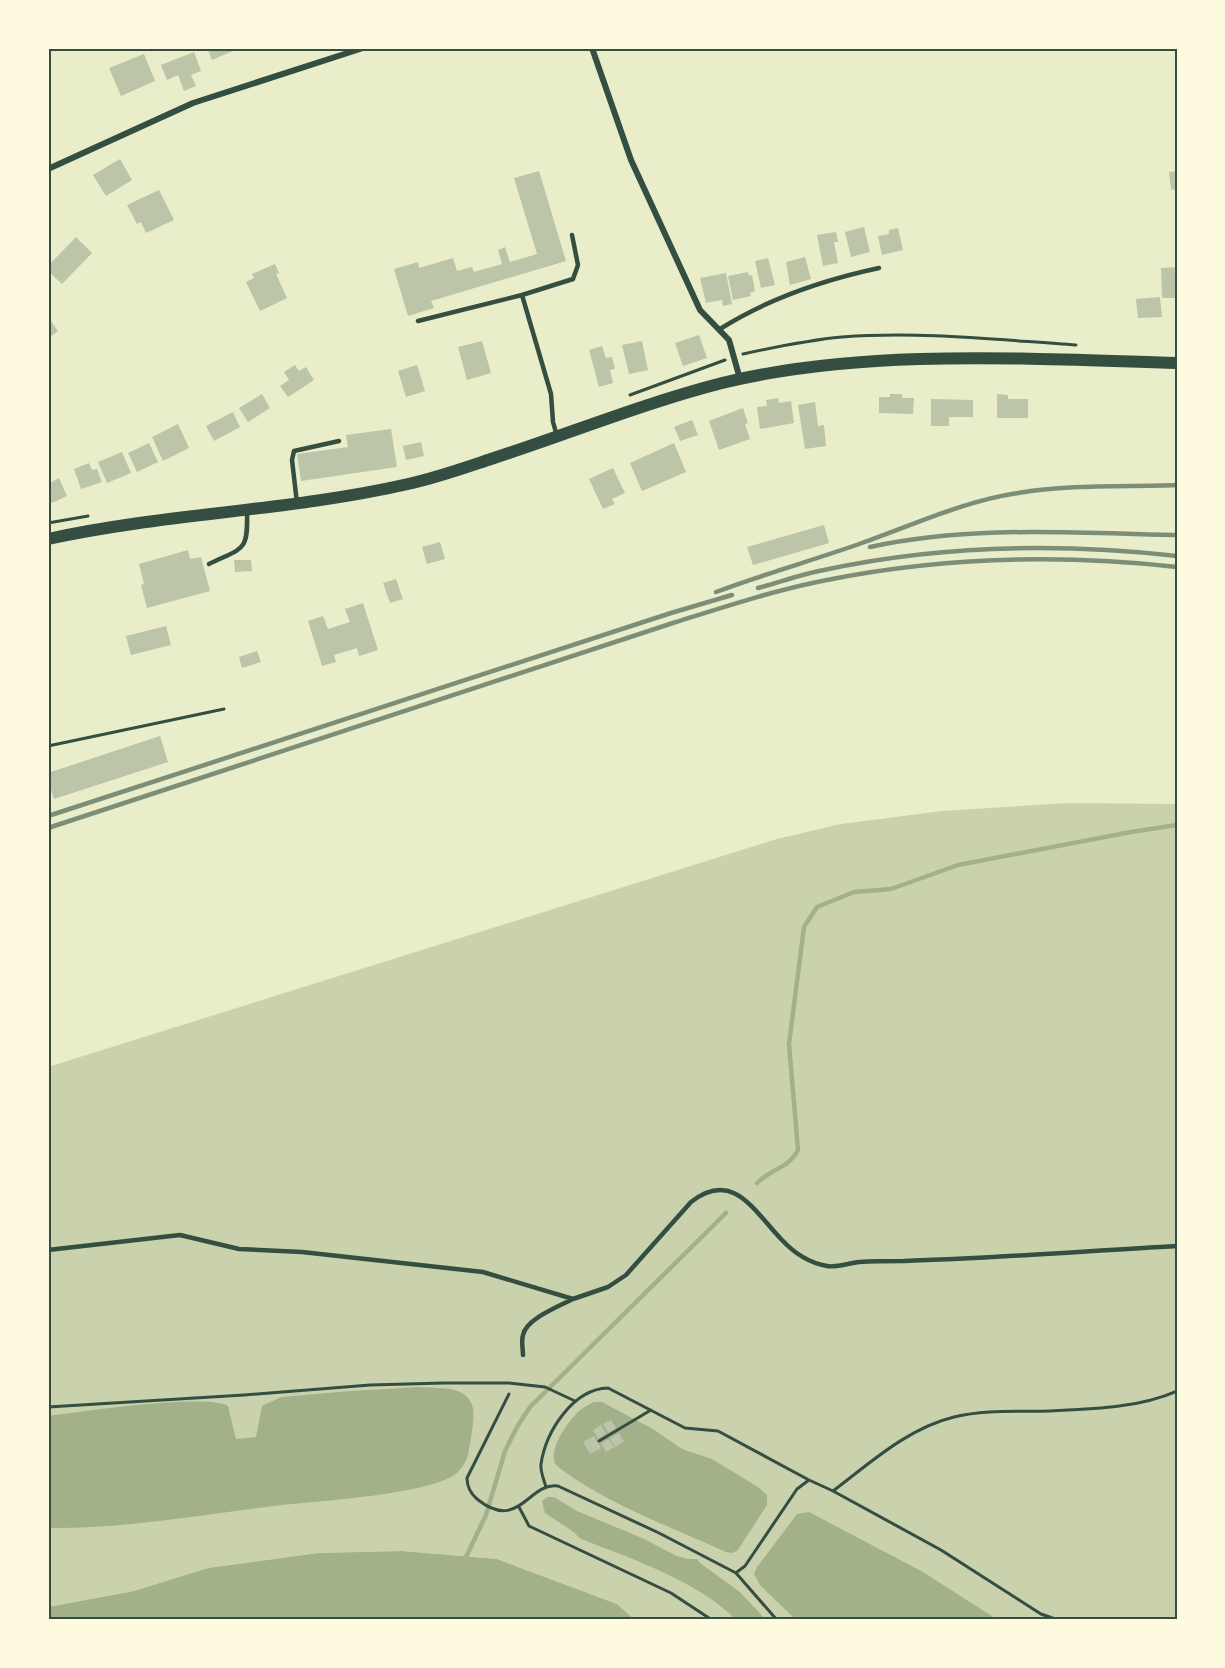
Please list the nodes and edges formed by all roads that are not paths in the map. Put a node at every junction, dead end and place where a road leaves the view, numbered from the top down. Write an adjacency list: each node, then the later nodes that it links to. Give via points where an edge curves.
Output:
1 (363, 48): 3 (street, via 193,104)
2 (592, 48): 8 (street, via 631,160 700,310)
3 (48, 169)
4 (572, 235): 6 (lane, via 578,265 573,279)
5 (879, 268): 8 (lane, via 781,296)
6 (522, 295): 7 (lane); 11 (lane, via 551,394)
7 (418, 321)
8 (720, 329): 10 (street, via 733,349)
9 (1177, 363): 10 (main road, via 928,360 841,364)
10 (741, 379): 11 (main road, via 658,402)
11 (558, 437): 13 (main road, via 411,484)
12 (339, 441): 13 (lane, via 294,451)
13 (297, 503): 14 (main road)
14 (247, 509): 15 (main road); 16 (lane, via 248,536 244,544)
15 (48, 539)
16 (210, 564)
17 (1177, 1246): 19 (lane, via 859,1262 831,1267 805,1258 782,1241 737,1194 717,1189 691,1202 626,1275 608,1287)
18 (48, 1250): 19 (lane, via 180,1235 239,1249 483,1272)
19 (573, 1299): 20 (lane, via 528,1326 523,1334)
20 (523, 1355)

